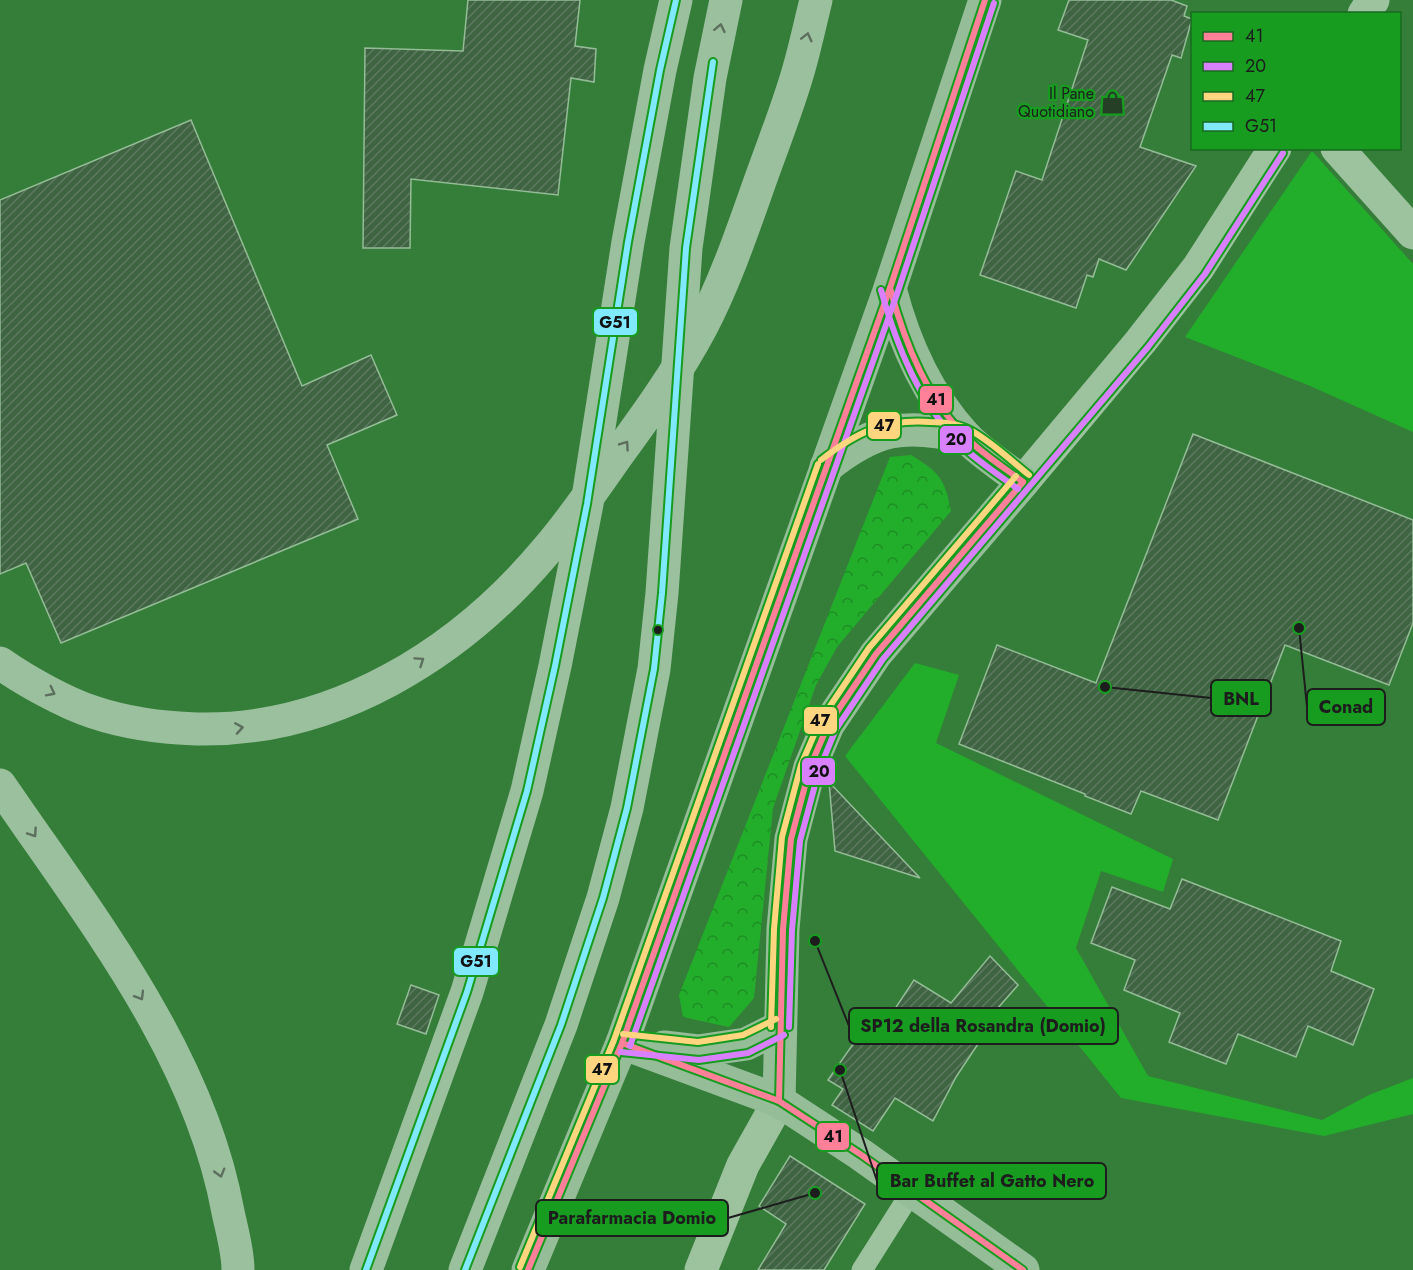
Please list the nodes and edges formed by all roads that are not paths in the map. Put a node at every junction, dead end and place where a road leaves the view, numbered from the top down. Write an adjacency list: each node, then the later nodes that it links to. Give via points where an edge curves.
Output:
1 (676, 0): 20 (highway, bridge, via 628,242 587,504 527,791 467,992)
2 (726, 0): 21 (highway, one-way to 2, bridge, via 561,1025 603,898 627,808 654,669 686,248 710,78)
3 (816, 0): 12 (highway, one-way to 3, bridge, via 92,712 137,723 229,729 279,721 364,694 410,669 454,638 508,591 575,515 650,410 701,327 737,247 797,75)
4 (985, 0): 8 (street)
5 (1274, 150): 11 (street, via 1198,268)
6 (1339, 150): 7 (street)
7 (1413, 233)
8 (890, 288): 9 (street, via 915,362 942,408); 10 (street)
9 (966, 437): 10 (street, via 941,431 889,430 864,440); 11 (street)
10 (826, 467): 15 (street)
11 (1023, 482): 14 (street, via 876,654 828,724 810,767 791,839)
12 (0, 663)
13 (0, 785): 19 (highway, one-way to 19, via 109,944 160,1028 196,1102 221,1174)
14 (780, 1027): 15 (street, via 746,1044 698,1051); 16 (street)
15 (622, 1043): 16 (street); 18 (street)
16 (779, 1101): 17 (street); 22 (street, via 743,1165)
17 (912, 1191): 23 (lane); 24 (street)
18 (535, 1266)
19 (238, 1270)
20 (366, 1270)
21 (465, 1270)
22 (701, 1270)
23 (862, 1270)
24 (1023, 1270)

